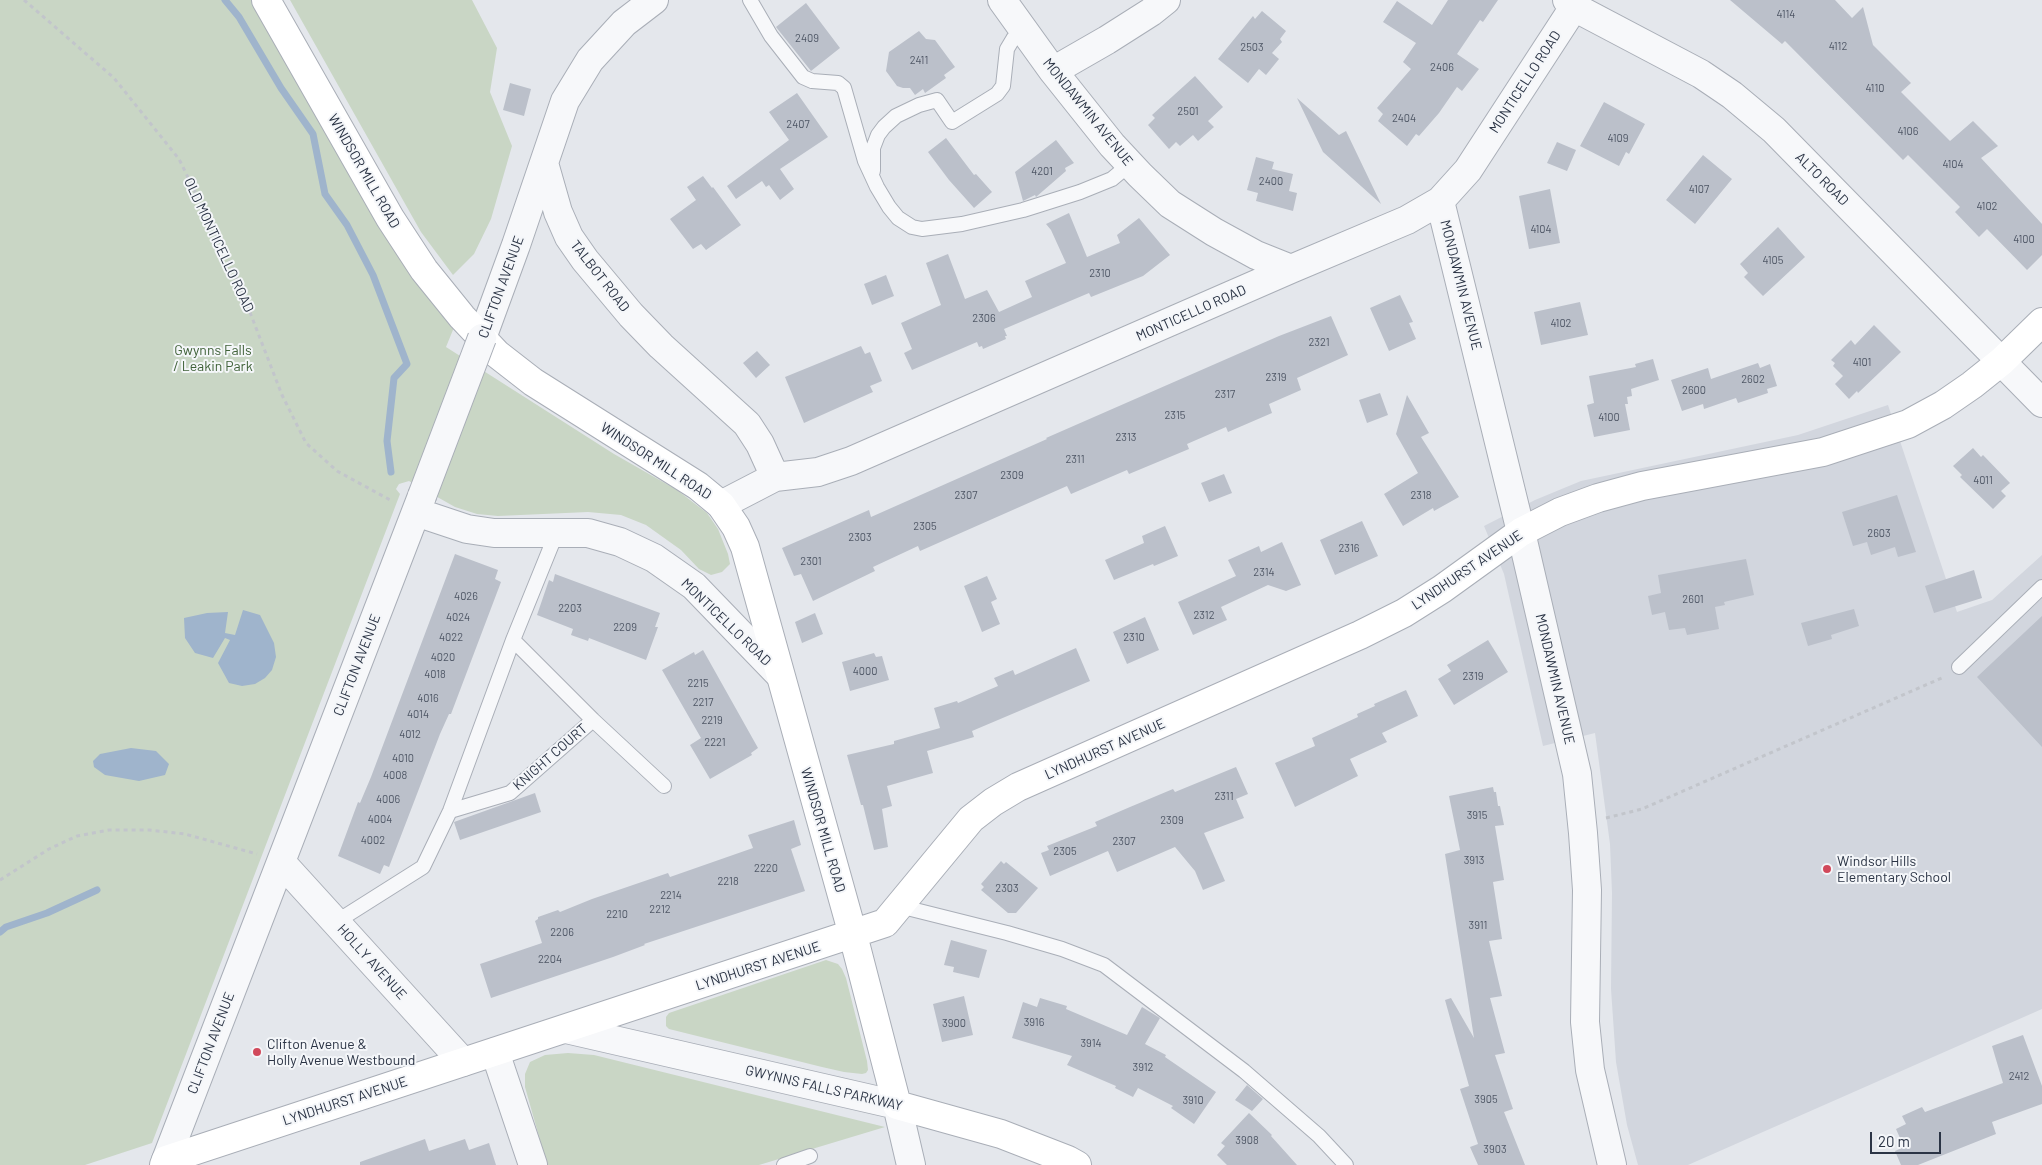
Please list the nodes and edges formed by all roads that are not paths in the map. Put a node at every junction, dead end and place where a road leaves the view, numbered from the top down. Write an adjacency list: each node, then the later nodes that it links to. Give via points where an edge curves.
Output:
1 (266, 0): 19 (street, WINDSOR MILL ROAD, via 390,218 424,270 462,317 497,354 533,382 698,486)
2 (654, 0): 9 (street, via 624,23 590,60 565,101)
3 (750, 0): 11 (lane, via 770,36 803,77 812,82 838,83 844,88 865,161)
4 (1002, 0): 7 (street, MONDAWMIN AVENUE)
5 (1166, 0): 8 (street)
6 (1570, 4): 12 (street, MONTICELLO ROAD, via 1468,170); 15 (street, ALTO ROAD, via 1701,74 1732,95 1774,130)
7 (1023, 28): 8 (street, MONDAWMIN AVENUE); 11 (lane, via 1007,49 1002,86 988,101 952,122 938,100 931,100 896,116 884,127 873,148)
8 (1053, 71): 10 (street, MONDAWMIN AVENUE)
9 (544, 163): 17 (street, TALBOT ROAD, via 558,212 585,260 661,346 747,424); 18 (street, CLIFTON AVENUE, bridge)
10 (1130, 164): 11 (lane, via 1112,179 1031,207 998,217 922,229 898,218); 13 (street, MONDAWMIN AVENUE, via 1170,204 1256,255)
11 (875, 182)
12 (1440, 201): 13 (street, MONTICELLO ROAD, via 1407,220); 20 (street, MONDAWMIN AVENUE)
13 (1291, 269): 17 (street, MONTICELLO ROAD, via 851,461 818,472)
14 (2042, 322): 15 (street, LYNDHURST AVENUE)
15 (2002, 360): 16 (street, ALTO ROAD); 20 (street, LYNDHURST AVENUE, via 1943,405 1908,424 1823,452 1642,486 1598,498 1560,512)
16 (2042, 403)
17 (775, 477): 19 (street, MONTICELLO ROAD)
18 (419, 504): 21 (street, MONTICELLO ROAD, via 467,529); 29 (street, CLIFTON AVENUE)
19 (721, 505): 25 (street, WINDSOR MILL ROAD, via 745,547)
20 (1521, 532): 30 (street, LYNDHURST AVENUE, via 1404,613 1018,787 993,802 971,819); 44 (street, MONDAWMIN AVENUE, via 1577,774 1587,890 1585,1022 1590,1070)
21 (556, 534): 23 (lane); 25 (street, MONTICELLO ROAD, via 588,533 620,542 654,558 694,586)
22 (2042, 587): 24 (lane)
23 (513, 640): 26 (lane); 28 (lane)
24 (1959, 667)
25 (778, 673): 32 (street, WINDSOR MILL ROAD)
26 (592, 720): 27 (lane); 28 (lane, KNIGHT COURT, via 510,793)
27 (664, 786)
28 (450, 811): 31 (lane, via 423,867)
29 (281, 862): 31 (street, HOLLY AVENUE); 38 (street, CLIFTON AVENUE)
30 (899, 906): 32 (street, LYNDHURST AVENUE, via 885,923); 43 (lane, via 1007,933 1104,965 1244,1070 1319,1136)
31 (336, 922): 35 (street, HOLLY AVENUE)
32 (853, 935): 33 (street, LYNDHURST AVENUE); 36 (street, WINDSOR MILL ROAD)
33 (566, 1029): 34 (street, LYNDHURST AVENUE); 36 (street, GWYNNS FALLS PARKWAY)
34 (495, 1052): 35 (street, LYNDHURST AVENUE); 39 (street)
35 (464, 1062): 38 (street, LYNDHURST AVENUE)
36 (897, 1105): 41 (street, WINDSOR MILL ROAD); 42 (street, GWYNNS FALLS PARKWAY, via 1001,1134)
37 (810, 1156): 40 (lane)
38 (165, 1163)
39 (532, 1165)
40 (784, 1165)
41 (911, 1165)
42 (1077, 1165)
43 (1346, 1165)
44 (1612, 1165)

